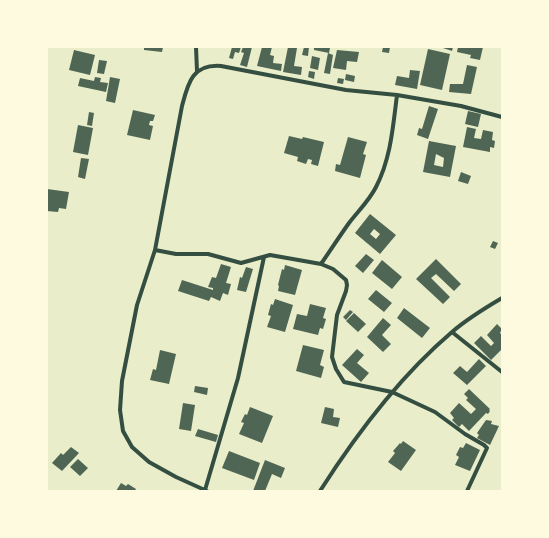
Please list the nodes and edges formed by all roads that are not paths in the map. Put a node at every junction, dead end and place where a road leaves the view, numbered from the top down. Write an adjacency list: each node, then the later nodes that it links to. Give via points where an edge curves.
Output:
1 (196, 47): 2 (street)
2 (197, 71): 3 (street, via 210,65 221,66 346,90); 5 (street, via 188,84 182,106)
3 (397, 95): 4 (street, via 461,106); 7 (street, via 390,144 376,187)
4 (502, 117)
5 (155, 250): 6 (street, via 176,254 208,254 241,263); 12 (street, via 138,305 122,381 120,410 123,431 132,447 149,462)
6 (264, 257): 7 (street, via 270,255); 12 (street, via 238,378)
7 (321, 264): 11 (street, via 341,275 347,284 335,324 332,357 336,369 344,382)
8 (502, 298): 9 (street)
9 (452, 332): 10 (street); 11 (street, via 408,373)
10 (502, 372)
11 (392, 392): 13 (street, via 343,455); 14 (street, via 434,412 487,448)
12 (206, 490)
13 (320, 491)
14 (467, 491)

